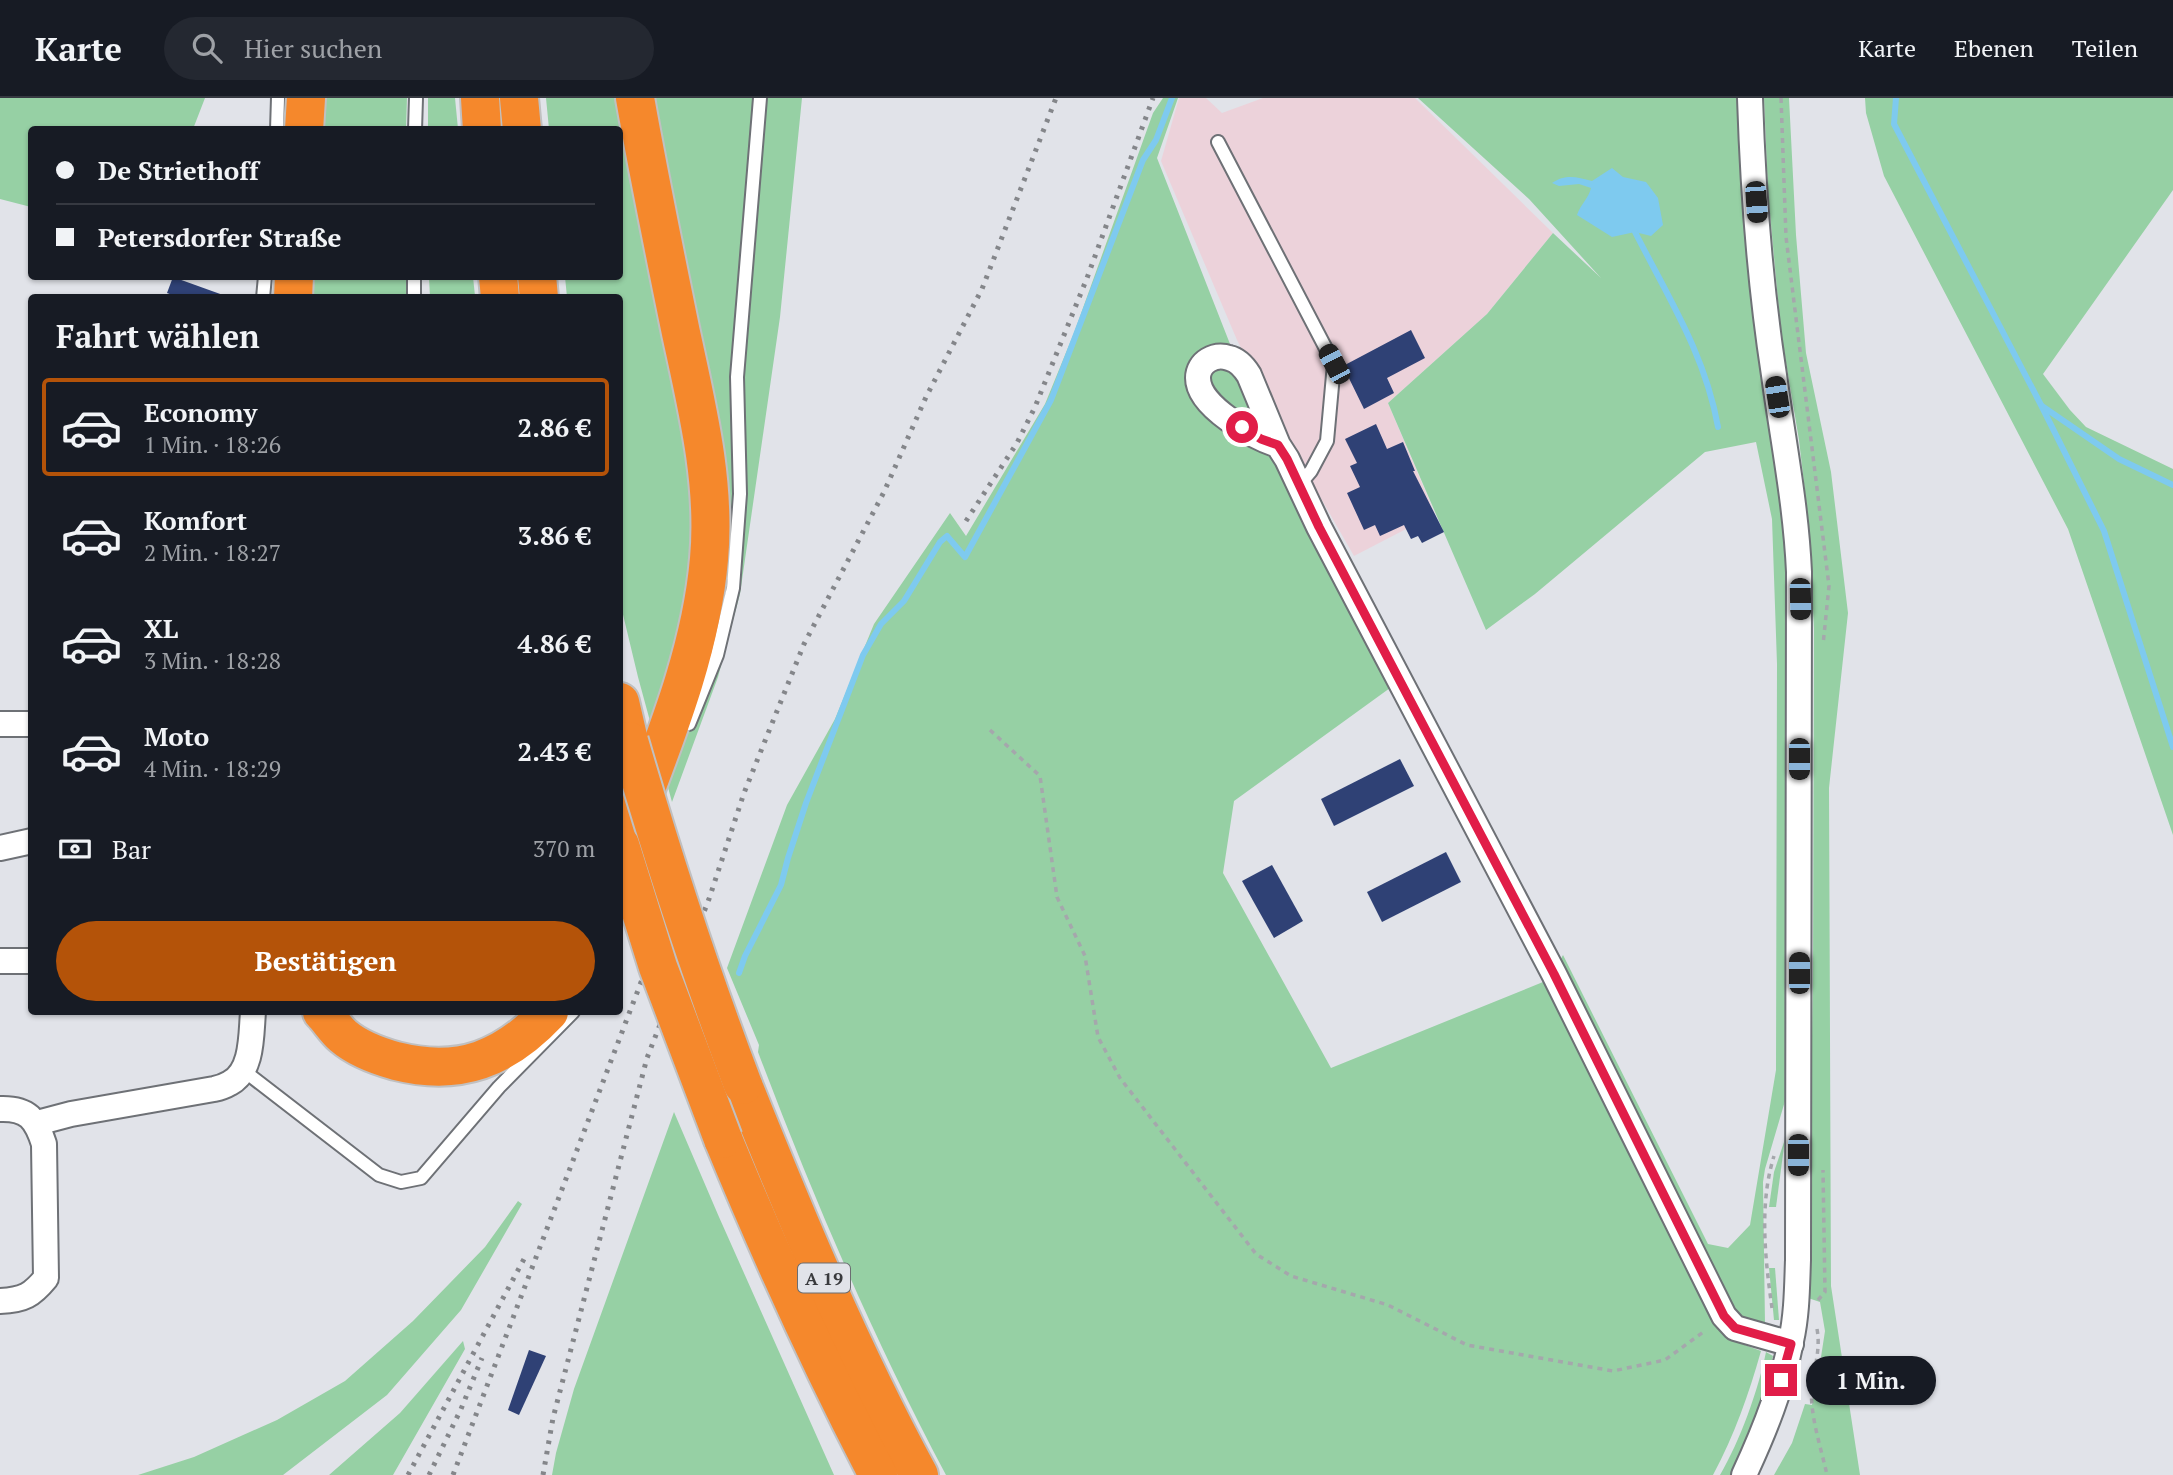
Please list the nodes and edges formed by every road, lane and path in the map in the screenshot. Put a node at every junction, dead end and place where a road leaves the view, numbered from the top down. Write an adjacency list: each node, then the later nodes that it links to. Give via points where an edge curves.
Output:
1 (278, 98): 9 (lane)
2 (306, 98): 10 (highway)
3 (416, 98): 11 (lane)
4 (480, 98): 12 (highway)
5 (519, 98): 13 (highway)
6 (635, 98): 25 (highway, via 703,435 710,502 701,614 688,670)
7 (760, 98): 21 (lane, via 737,377 740,494 733,589 717,655)
8 (1751, 98): 40 (street, via 1767,319 1796,516 1799,572 1798,1259)
9 (277, 126)
10 (304, 126)
11 (415, 126)
12 (482, 126)
13 (522, 126)
14 (1218, 142): 16 (lane, via 1334,364 1327,440)
15 (1278, 445): 16 (street)
16 (1298, 485): 38 (street, via 1554,974)
17 (623, 715): 43 (highway, A 19, bridge, via 688,935 743,1085 811,1250)
18 (0, 724): 19 (street)
19 (28, 724)
20 (990, 730): 38 (path, via 1040,776 1057,897 1085,956 1098,1037 1120,1078 1256,1254 1291,1276 1388,1305 1467,1345 1613,1371 1665,1360)
21 (686, 731)
22 (661, 795): 25 (lane)
23 (28, 842): 24 (street)
24 (0, 848)
25 (630, 849): 26 (lane); 42 (highway, A 19, bridge, via 658,967 723,1139 816,1351)
26 (623, 883)
27 (0, 961): 28 (street)
28 (28, 961)
29 (253, 1015): 33 (street)
30 (325, 1015): 31 (highway, via 344,1037 378,1056 445,1067 494,1055 529,1033)
31 (546, 1015)
32 (572, 1015): 33 (lane, via 499,1087 421,1178 401,1182 379,1175)
33 (243, 1070): 35 (street, via 232,1083 214,1089)
34 (0, 1109): 35 (street, via 25,1113)
35 (37, 1124): 37 (street, via 44,1144 47,1278 33,1294)
36 (1775, 1153): 39 (path, via 1765,1210 1772,1308)
37 (0, 1301)
38 (1724, 1316): 39 (street, via 1735,1328)
39 (1767, 1337): 40 (street)
40 (1791, 1344): 44 (street, via 1776,1398)
41 (1812, 1405): 45 (path)
42 (878, 1475)
43 (919, 1475)
44 (1744, 1475)
45 (1828, 1475)

